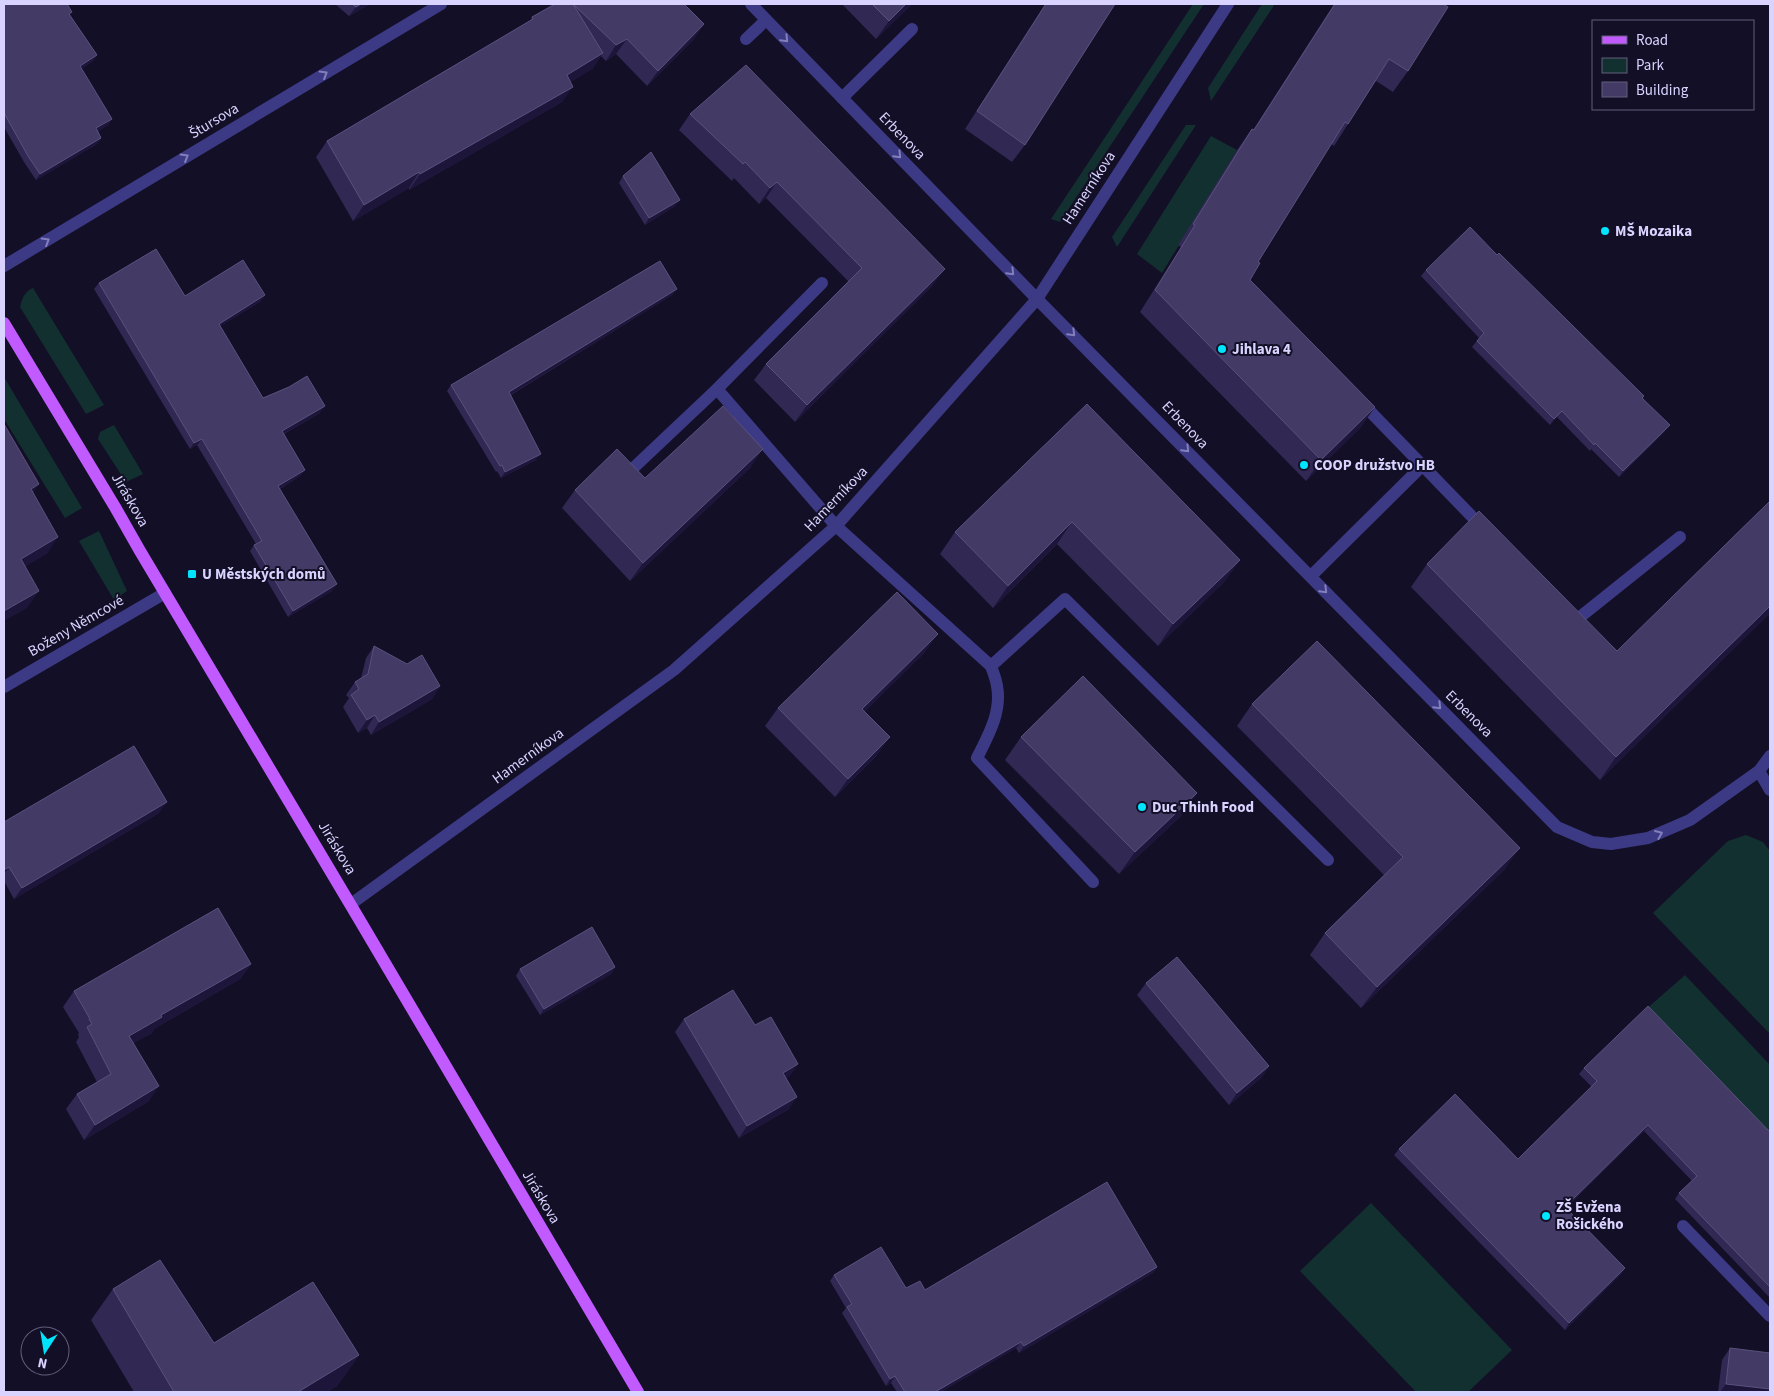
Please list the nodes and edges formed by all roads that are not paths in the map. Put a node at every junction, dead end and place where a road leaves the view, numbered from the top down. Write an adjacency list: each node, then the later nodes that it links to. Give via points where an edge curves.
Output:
1 (441, 4): 8 (street, Štursova, one-way to 1)
2 (751, 4): 4 (street, Erbenova)
3 (1228, 4): 10 (street, Hamerníkova)
4 (766, 20): 6 (street); 7 (street, Erbenova, one-way to 7)
5 (912, 29): 7 (street)
6 (746, 39)
7 (842, 98): 10 (street, Erbenova, one-way to 10)
8 (4, 266)
9 (822, 283): 12 (street)
10 (1038, 299): 16 (street, Hamerníkova); 19 (street, Erbenova, one-way to 19)
11 (4, 323): 20 (main road, Jiráskova)
12 (717, 389): 15 (street); 16 (street)
13 (1353, 394): 14 (street)
14 (1422, 466): 17 (street); 19 (street)
15 (627, 474)
16 (836, 526): 22 (street); 29 (street, Hamerníkova, via 674,670)
17 (1492, 537)
18 (1680, 537): 21 (street, via 1575,621)
19 (1310, 576): 25 (street, Erbenova, one-way to 25, via 1557,827 1592,842 1611,844 1648,838 1690,820)
20 (165, 593): 23 (street, Boženy Němcové); 29 (main road, Jiráskova)
21 (1561, 607)
22 (991, 666): 27 (street, via 1065,600); 28 (street, via 997,686 996,710 992,727 977,758)
23 (4, 687)
24 (1770, 756): 25 (street)
25 (1759, 772): 26 (street)
26 (1770, 790)
27 (1328, 860)
28 (1094, 882)
29 (351, 904): 32 (main road, Jiráskova)
30 (1683, 1226): 31 (street)
31 (1770, 1316)
32 (638, 1392)

